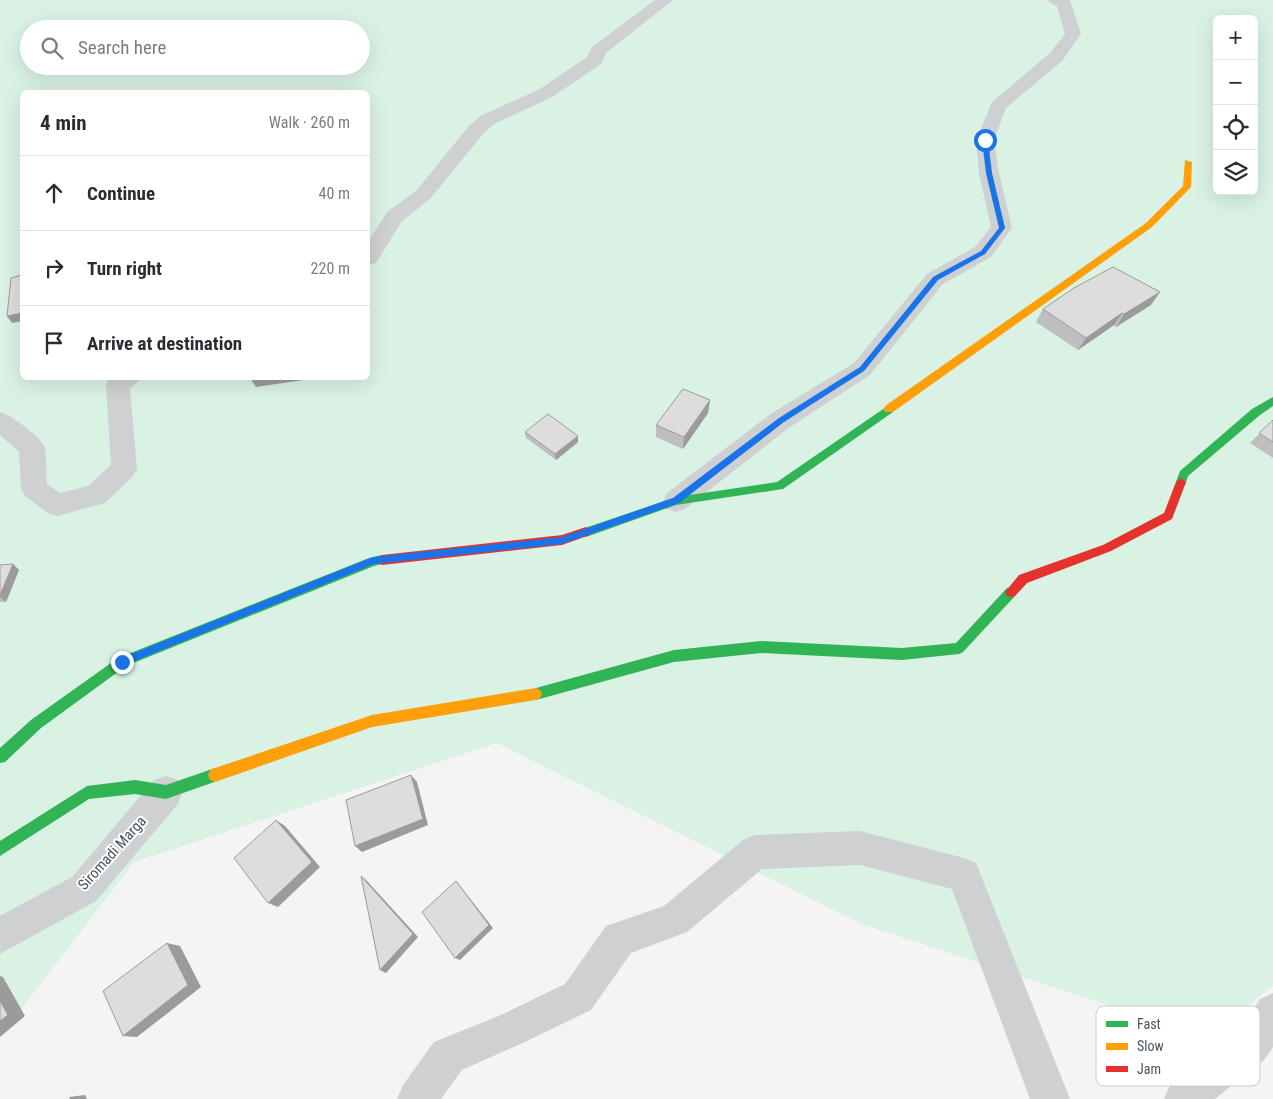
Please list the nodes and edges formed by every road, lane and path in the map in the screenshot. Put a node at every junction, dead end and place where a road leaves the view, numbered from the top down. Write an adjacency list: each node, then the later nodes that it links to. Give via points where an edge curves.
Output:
1 (665, 0): 4 (street, via 598,51 595,60 546,93 487,120 423,195 394,216)
2 (1056, 0): 8 (street, via 1064,3 1073,34 1056,56 998,106 985,140 1002,228 983,252 935,279 862,369 781,420)
3 (1188, 162): 8 (street, via 1187,186 1150,225 779,486)
4 (370, 255)
5 (125, 380): 7 (street, via 118,384 124,469 96,495 56,505 34,489 32,448)
6 (1273, 401): 10 (street, via 1184,474 1168,516 1107,548 1024,578 959,648 902,654 761,647 674,656 551,691 372,721)
7 (0, 421)
8 (676, 500): 9 (street, via 562,540 373,561 122,662 36,724)
9 (0, 757)
10 (166, 792): 11 (street, via 135,787 87,793); 12 (street, Siromadi Marga, via 84,889)
11 (0, 849)
12 (0, 936)
13 (1273, 1012): 14 (street)
14 (1260, 1033)
15 (1201, 1086): 18 (street)
16 (417, 1099): 17 (street, via 448,1056 578,997 619,938 675,920 755,852 860,848 964,875)
17 (1050, 1099)
18 (1184, 1099)

